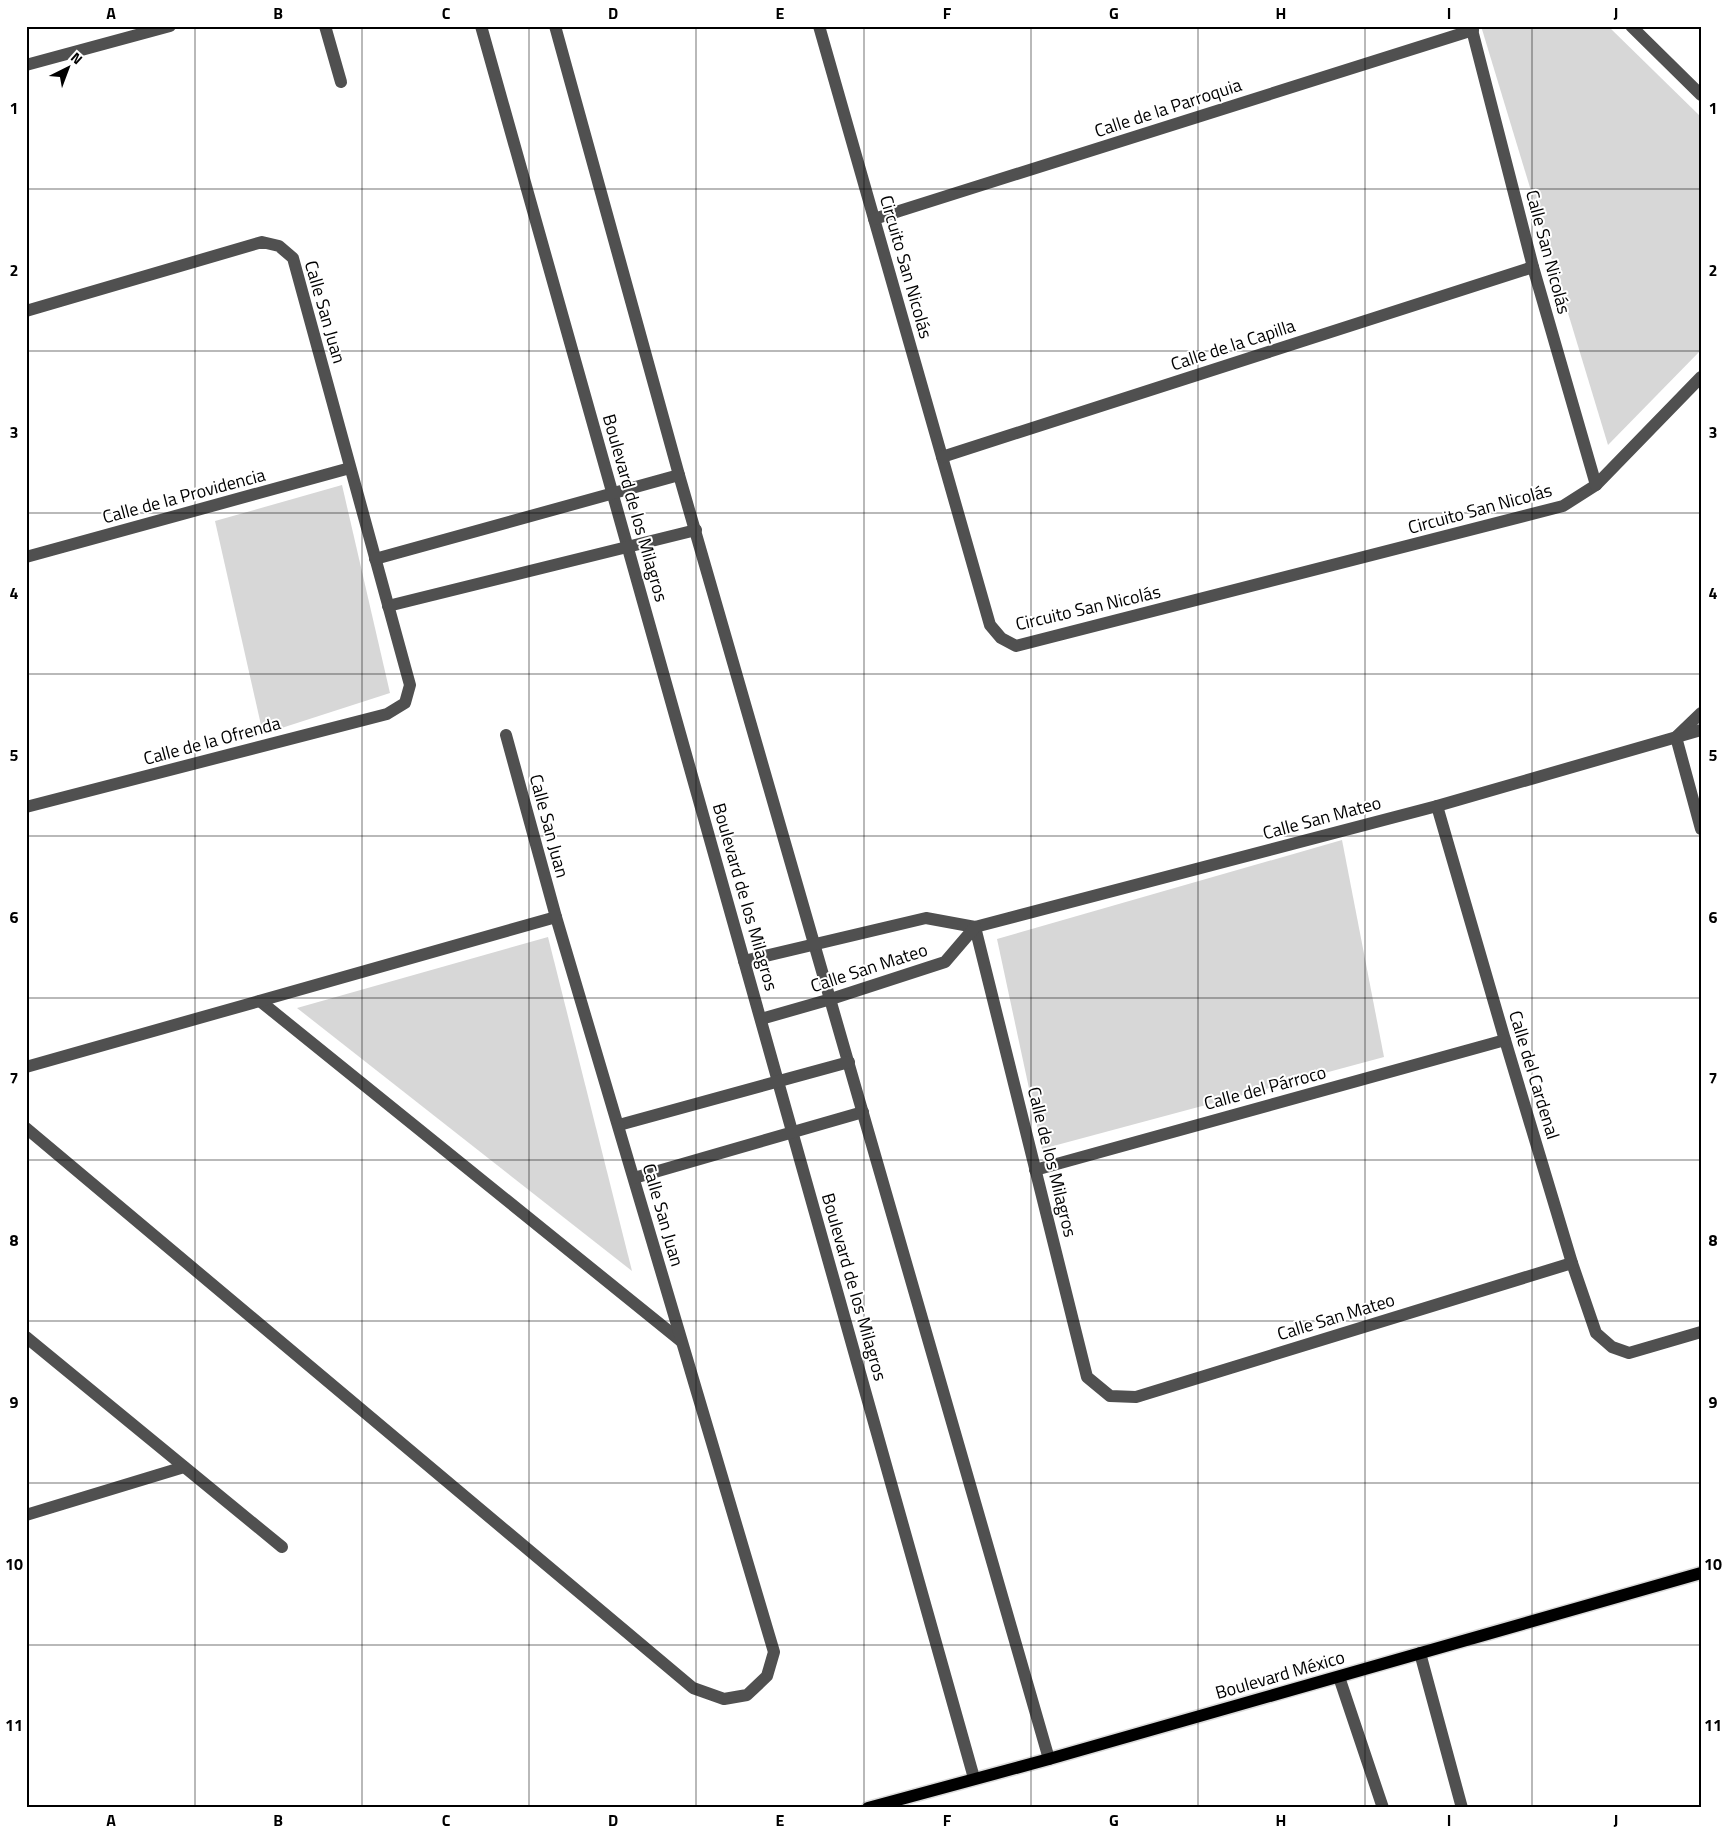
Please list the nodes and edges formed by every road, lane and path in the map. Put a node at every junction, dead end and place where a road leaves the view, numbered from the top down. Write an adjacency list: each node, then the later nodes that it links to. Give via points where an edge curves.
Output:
1 (170, 26): 8 (street)
2 (325, 26): 9 (street)
3 (481, 26): 19 (street, Boulevard de los Milagros)
4 (555, 26): 17 (street)
5 (819, 26): 11 (street, Circuito San Nicolás)
6 (1631, 26): 10 (street)
7 (1472, 28): 11 (street, Calle de la Parroquia); 12 (street, Calle San Nicolás)
8 (26, 66)
9 (341, 82)
10 (1701, 95)
11 (874, 219): 15 (street, Circuito San Nicolás)
12 (1533, 267): 15 (street, Calle de la Capilla); 18 (street, Calle San Nicolás)
13 (26, 311): 16 (street, Calle San Juan, via 262,242 279,246 293,258)
14 (1701, 377): 18 (street, Circuito San Nicolás)
15 (942, 457): 18 (street, Circuito San Nicolás, via 990,625 1001,638 1016,646 1562,506)
16 (350, 468): 22 (street, Calle de la Providencia); 23 (street, Calle San Juan)
17 (679, 475): 19 (street); 20 (street)
18 (1596, 485)
19 (612, 492): 21 (street, Boulevard de los Milagros); 23 (street)
20 (696, 530): 21 (street); 35 (street)
21 (628, 547): 24 (street); 36 (street, Boulevard de los Milagros)
22 (26, 557)
23 (375, 559): 24 (street, Calle San Juan)
24 (388, 606): 25 (street, Calle San Juan, via 410,685)
25 (405, 703): 31 (street, Calle de la Ofrenda, via 387,714)
26 (1701, 713): 29 (street)
27 (1701, 730): 29 (street, Calle San Mateo)
28 (506, 735): 33 (street, Calle San Juan)
29 (1676, 737): 30 (street, Calle San Mateo); 32 (street)
30 (1437, 806): 34 (street, Calle San Mateo); 40 (street, Calle del Cardenal)
31 (26, 807)
32 (1701, 829)
33 (556, 917): 38 (street); 45 (street, Calle San Juan)
34 (975, 927): 35 (street, Calle San Mateo, via 926,918); 37 (street, Calle San Mateo, via 945,962); 48 (street, Calle de los Milagros)
35 (815, 944): 36 (street, Calle San Mateo); 37 (street)
36 (744, 960): 39 (street, Boulevard de los Milagros)
37 (831, 1000): 39 (street, Calle San Mateo); 41 (street)
38 (260, 1001): 42 (street); 53 (street)
39 (761, 1019): 43 (street, Boulevard de los Milagros)
40 (1505, 1040): 48 (street, Calle del Párroco); 50 (street, Calle del Cardenal)
41 (849, 1062): 43 (street); 44 (street)
42 (26, 1067)
43 (778, 1081): 45 (street); 47 (street, Boulevard de los Milagros)
44 (863, 1112): 47 (street); 61 (street)
45 (618, 1125): 49 (street, Calle San Juan)
46 (26, 1128): 53 (street, Calle San Juan, via 693,1688 724,1699 746,1695 767,1676 774,1652)
47 (792, 1132): 49 (street); 62 (street, Boulevard de los Milagros)
48 (1035, 1170): 54 (street, Calle de los Milagros, via 1087,1377)
49 (634, 1178): 53 (street, Calle San Juan)
50 (1572, 1263): 51 (street, Calle del Cardenal, via 1596,1332 1612,1347 1629,1353); 54 (street, Calle San Mateo, via 1136,1397)
51 (1701, 1332)
52 (26, 1337): 55 (street)
53 (681, 1340)
54 (1110, 1396)
55 (184, 1466): 56 (street); 57 (street)
56 (26, 1515)
57 (282, 1547)
58 (1701, 1573): 59 (main road, Boulevard México)
59 (1420, 1653): 60 (main road, Boulevard México); 65 (street)
60 (1339, 1677): 61 (main road, Boulevard México); 64 (street)
61 (1049, 1759): 62 (main road, Boulevard México)
62 (974, 1778): 63 (main road, Boulevard México)
63 (868, 1808)
64 (1383, 1808)
65 (1462, 1808)

